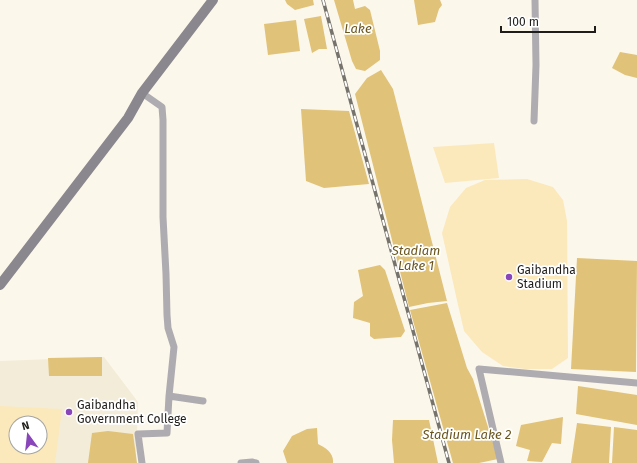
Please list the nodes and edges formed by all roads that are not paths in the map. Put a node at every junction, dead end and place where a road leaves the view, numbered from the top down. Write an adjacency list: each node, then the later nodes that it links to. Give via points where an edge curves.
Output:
1 (213, 0): 3 (main road)
2 (535, 0): 4 (street)
3 (142, 93): 5 (main road, via 128,118); 7 (street, via 162,107 164,120 163,217 167,315 174,347)
4 (534, 121)
5 (0, 285)
6 (637, 383): 9 (street, via 479,369)
7 (169, 396): 8 (street); 10 (street, via 167,433 138,434)
8 (203, 401)
9 (499, 462)
10 (142, 463)
11 (241, 463): 12 (street)
12 (256, 463)

